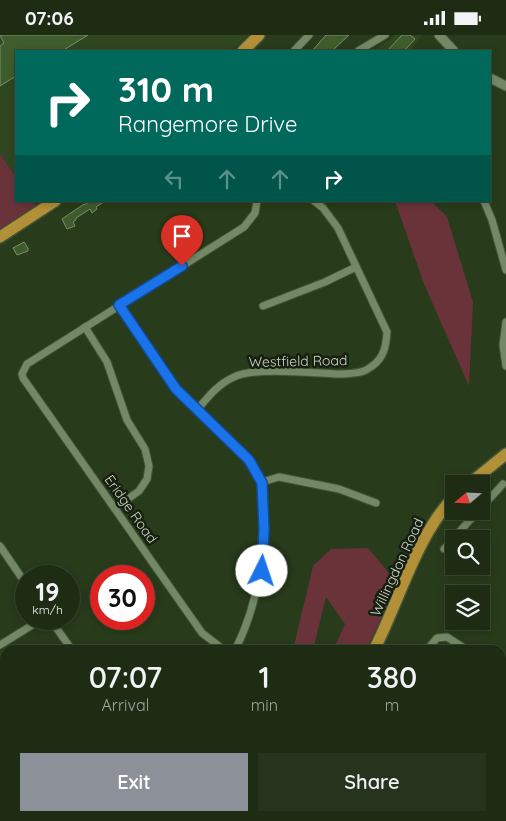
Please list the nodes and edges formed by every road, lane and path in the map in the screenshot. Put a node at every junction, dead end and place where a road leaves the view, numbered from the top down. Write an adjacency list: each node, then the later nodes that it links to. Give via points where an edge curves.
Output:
1 (259, 35): 5 (main road)
2 (309, 35): 6 (street)
3 (385, 35): 7 (street)
4 (439, 35): 8 (street)
5 (244, 50)
6 (295, 50)
7 (360, 50)
8 (453, 50)
9 (491, 79): 10 (street)
10 (506, 85)
11 (53, 202): 15 (main road)
12 (257, 202): 18 (street, via 255,213 244,227)
13 (315, 202): 16 (street, Westfield Road, via 338,229)
14 (484, 202): 17 (street)
15 (0, 237)
16 (356, 267): 19 (street, via 325,283); 23 (street, Westfield Road, via 387,332 386,347 380,360 365,371 344,374 253,372 235,376 218,385)
17 (506, 270)
18 (119, 305): 21 (street); 23 (street, via 176,389)
19 (263, 306)
20 (506, 322): 22 (street, via 503,345)
21 (85, 327): 30 (street, via 107,362 127,420 145,449 149,466 147,479 139,491); 30 (street, Eridge Road, via 27,364 22,374)
22 (506, 366)
23 (197, 409): 26 (street, via 249,460)
24 (506, 455): 25 (main road)
25 (480, 475)
26 (262, 483): 29 (street, via 279,477 338,489); 41 (street, via 262,571 253,608)
27 (503, 485): 28 (street)
28 (490, 499)
29 (376, 503)
30 (116, 508): 40 (street, Eridge Road, via 202,633)
31 (445, 510): 42 (main road, Willingdon Road, via 423,543)
32 (470, 520): 34 (street)
33 (0, 546): 35 (street)
34 (444, 549)
35 (15, 568)
36 (24, 630): 38 (street)
37 (58, 630): 39 (street)
38 (0, 645)
39 (68, 645)
40 (218, 645)
41 (238, 645)
42 (376, 645)
43 (432, 645): 44 (street, via 438,638 446,637)
44 (459, 645)

